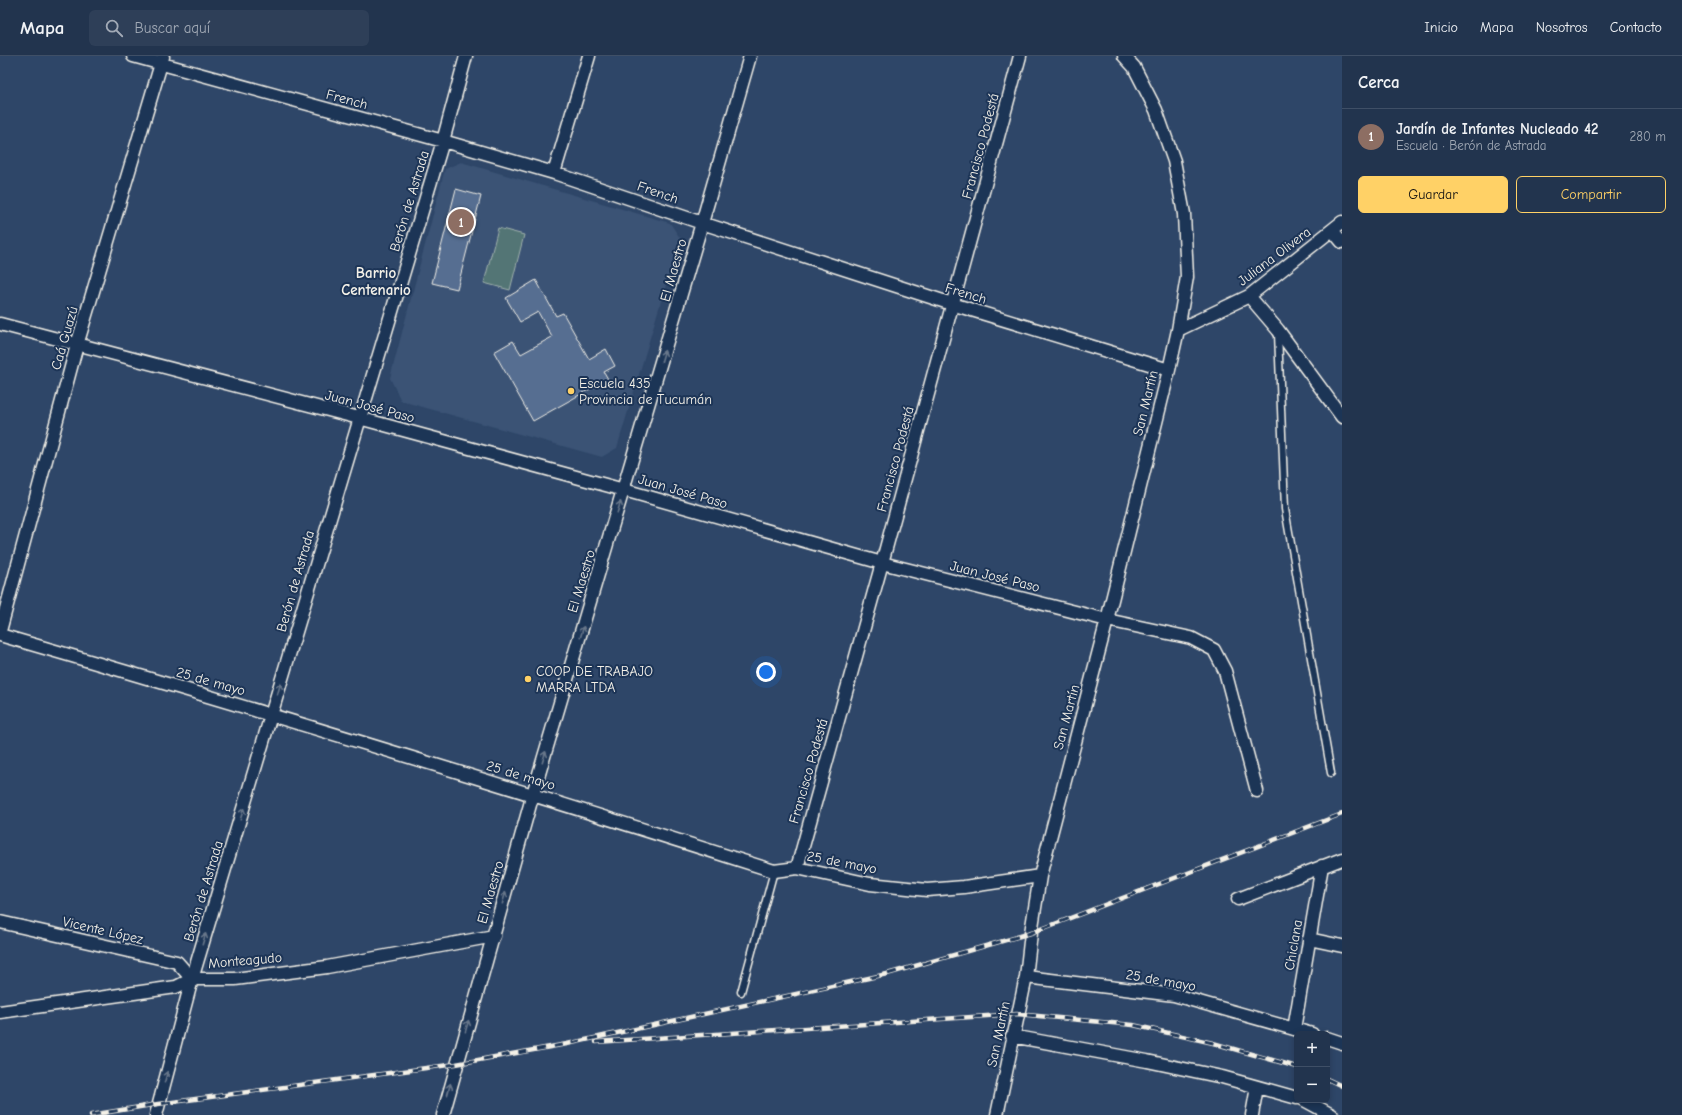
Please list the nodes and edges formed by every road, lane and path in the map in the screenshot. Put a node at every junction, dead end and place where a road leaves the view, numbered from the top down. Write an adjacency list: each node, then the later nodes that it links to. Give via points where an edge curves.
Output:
1 (133, 56): 7 (street, French)
2 (466, 56): 8 (street, Berón de Astrada)
3 (589, 56): 9 (street)
4 (750, 56): 11 (street, El Maestro)
5 (1020, 56): 15 (street, Francisco Podestá)
6 (1124, 56): 17 (street, San Martín, via 1134,67 1156,110 1174,161 1184,214 1187,276)
7 (162, 60): 8 (street, French); 19 (street, Caá Guazú)
8 (443, 141): 9 (street, French); 22 (street, Berón de Astrada)
9 (554, 173): 11 (street, French)
10 (1342, 222): 12 (street, Juliana Olivera)
11 (702, 223): 15 (street, French); 23 (street, El Maestro, one-way to 11)
12 (1332, 230): 13 (street); 14 (street, Juliana Olivera)
13 (1342, 242)
14 (1249, 296): 17 (street, Juliana Olivera); 18 (street)
15 (952, 304): 20 (street, French); 24 (street, Francisco Podestá)
16 (0, 324): 19 (street, Juan José Paso)
17 (1178, 330): 20 (street, San Martín)
18 (1278, 330): 21 (street); 29 (lane, via 1284,509)
19 (77, 345): 22 (street, Juan José Paso); 26 (street, Caá Guazú)
20 (1169, 370): 25 (street, San Martín)
21 (1342, 417)
22 (359, 418): 23 (street, Juan José Paso); 28 (street, Berón de Astrada, one-way to 22)
23 (624, 490): 24 (street, Juan José Paso); 31 (street, El Maestro, one-way to 23)
24 (882, 563): 25 (street, Juan José Paso); 34 (street, Francisco Podestá)
25 (1107, 620): 30 (street, Juan José Paso, via 1190,638 1214,650 1225,671); 36 (street, San Martín)
26 (0, 631)
27 (0, 634): 28 (street, 25 de mayo)
28 (272, 714): 31 (street, 25 de mayo); 43 (street, Berón de Astrada, one-way to 28)
29 (1331, 773)
30 (1257, 791)
31 (533, 794): 35 (street, 25 de mayo); 39 (street, El Maestro, one-way to 31)
32 (1342, 859): 33 (street)
33 (1322, 866): 37 (street); 40 (street, Chiclana)
34 (797, 868): 35 (street, 25 de mayo); 36 (street, 25 de mayo, via 870,884 927,890)
35 (774, 871): 44 (lane)
36 (1040, 876): 42 (street, San Martín)
37 (1238, 899)
38 (0, 922): 43 (street, Vicente López, via 177,962)
39 (494, 936): 43 (street, Monteagudo, via 327,967 235,978); 55 (street, El Maestro, one-way to 39)
40 (1309, 939): 41 (street); 46 (street, Chiclana)
41 (1342, 946)
42 (1026, 977): 46 (street, 25 de mayo, via 1174,995); 48 (street, San Martín)
43 (192, 979): 45 (street, Monteagudo, via 176,986); 54 (street, Berón de Astrada, one-way to 43)
44 (741, 992)
45 (0, 1012)
46 (1294, 1029): 47 (street, 25 de mayo)
47 (1301, 1031)
48 (1012, 1036): 51 (street, via 1147,1061); 56 (street, San Martín)
49 (1330, 1039): 50 (street)
50 (1342, 1043)
51 (1257, 1087): 52 (street); 57 (street)
52 (1294, 1097)
53 (1310, 1103): 58 (street)
54 (156, 1115)
55 (443, 1115)
56 (997, 1115)
57 (1252, 1115)
58 (1332, 1115)

